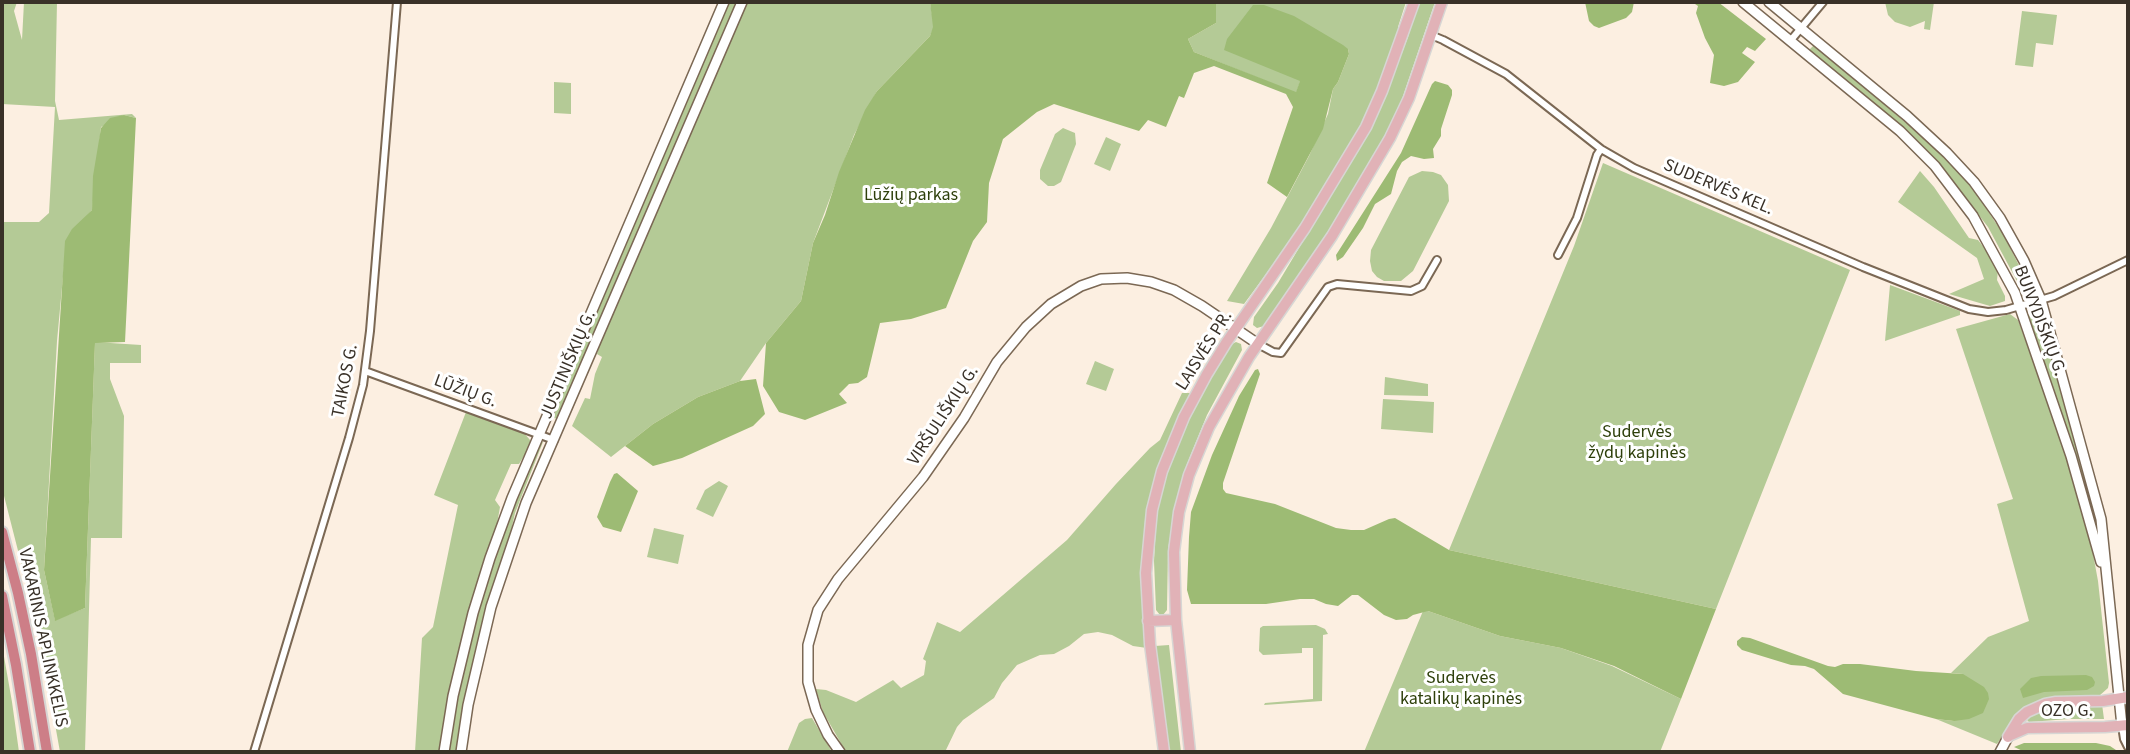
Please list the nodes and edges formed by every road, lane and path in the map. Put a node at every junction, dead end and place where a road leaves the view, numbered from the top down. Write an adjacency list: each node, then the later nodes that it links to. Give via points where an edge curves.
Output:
1 (397, 2): 20 (street, TAIKOS G.)
2 (724, 2): 21 (main road, JUSTINIŠKIŲ G.)
3 (742, 2): 22 (main road, JUSTINIŠKIŲ G.)
4 (1414, 2): 18 (main road, LAISVĖS PR., via 1366,127 1306,228)
5 (1441, 2): 10 (main road)
6 (1743, 2): 11 (main road, BUIVYDIŠKIŲ G.)
7 (1769, 2): 9 (main road, BUIVYDIŠKIŲ G.)
8 (1823, 2): 9 (street)
9 (1802, 28): 11 (street); 16 (main road, BUIVYDIŠKIŲ G., via 1907,116 1974,182 2000,218)
10 (1431, 35): 12 (street, SUDERVĖS KEL., via 1506,74); 19 (main road, via 1409,98 1378,160)
11 (1791, 40): 17 (main road, BUIVYDIŠKIŲ G., via 1935,166 1980,228)
12 (1601, 149): 13 (street); 17 (street, SUDERVĖS KEL., via 1695,195 1969,309 1988,312)
13 (1559, 255)
14 (1437, 260): 19 (street, via 1422,286 1411,291 1328,287 1281,354)
15 (2128, 260): 16 (street, SUDERVĖS KEL.)
16 (2041, 300): 17 (street, SUDERVĖS KEL.); 24 (main road, BUIVYDIŠKIŲ G., via 2101,519)
17 (2018, 306): 24 (main road, BUIVYDIŠKIŲ G., via 2071,456)
18 (1236, 329): 19 (main road, VIRŠULIŠKIŲ G.); 27 (main road, LAISVĖS PR., via 1184,417 1158,485 1148,537); 37 (main road, VIRŠULIŠKIŲ G., via 1174,290 1127,278 1081,286 1026,327 997,362 923,477 838,579 818,610 808,645 808,682 816,710)
19 (1258, 344): 26 (main road, via 1214,418 1189,475 1175,531)
20 (365, 371): 21 (street, LŪŽIŲ G.); 34 (street, TAIKOS G., via 346,450)
21 (539, 434): 22 (street, LŪŽIŲ G.); 35 (main road, JUSTINIŠKIŲ G., via 473,613)
22 (554, 440): 36 (main road, JUSTINIŠKIŲ G., via 526,503 491,607)
23 (2, 532): 33 (highway, VAKARINIS APLINKKELIS)
24 (2107, 584): 28 (main road, BUIVYDIŠKIŲ G.)
25 (2, 596): 32 (highway, VAKARINIS APLINKKELIS)
26 (1176, 620): 27 (main road); 39 (main road)
27 (1148, 621): 38 (main road, LAISVĖS PR.)
28 (2124, 698): 29 (main road, BUIVYDIŠKIŲ G.); 30 (main road, OZO G., via 2045,704 2027,712)
29 (2125, 726): 30 (main road, OZO G., via 2027,728); 31 (street)
30 (2008, 737): 40 (main road)
31 (2128, 747)
32 (30, 752)
33 (47, 752)
34 (254, 752)
35 (444, 752)
36 (461, 752)
37 (841, 752)
38 (1164, 752)
39 (1190, 752)
40 (2000, 752)

